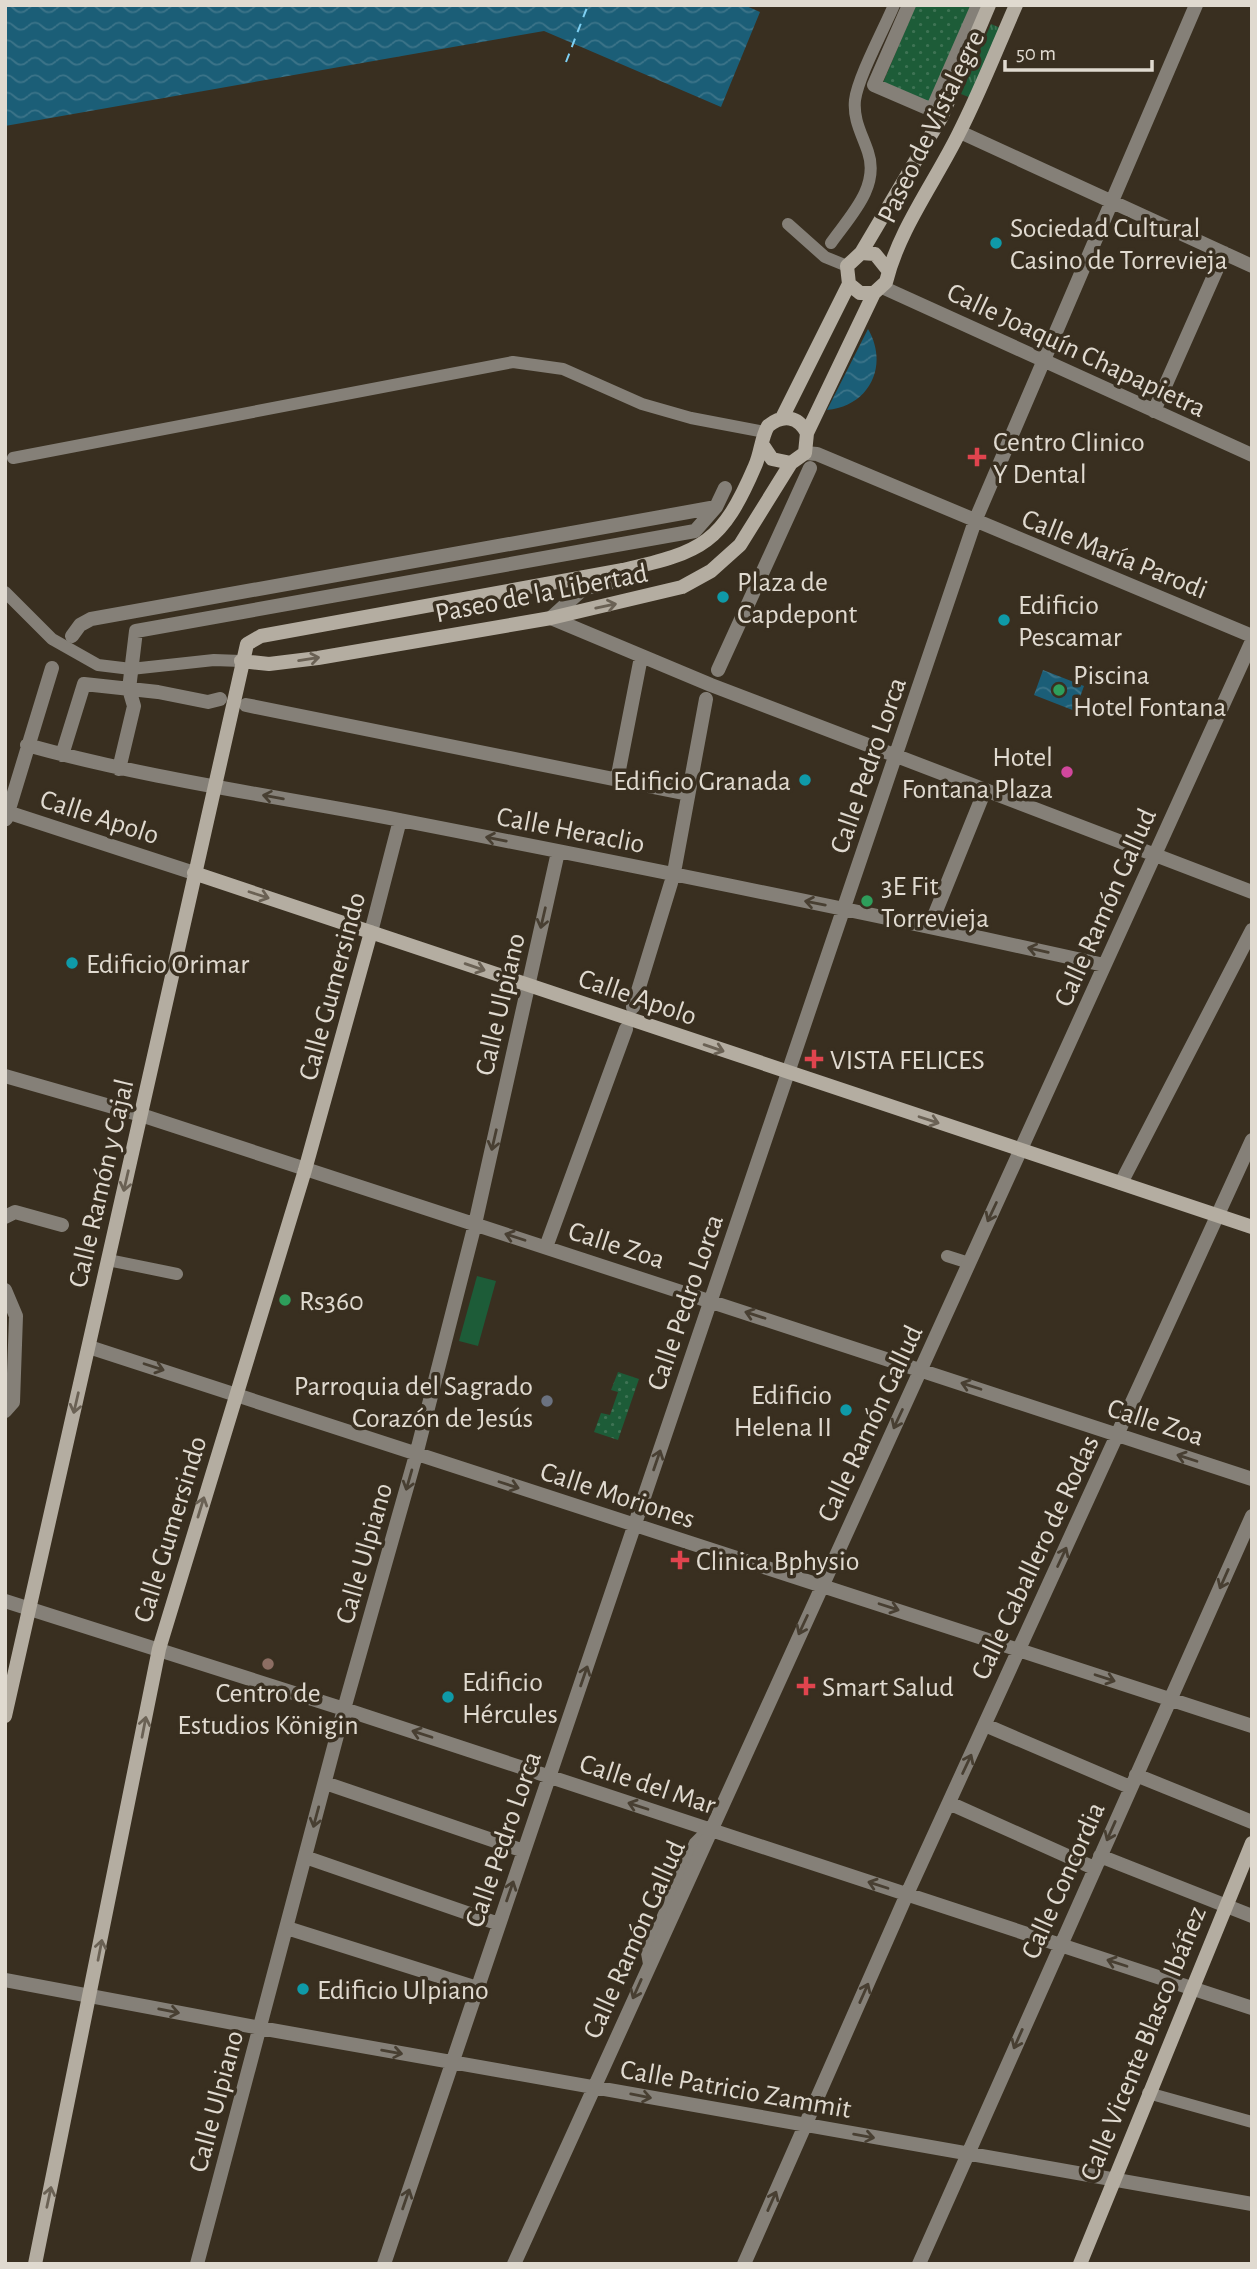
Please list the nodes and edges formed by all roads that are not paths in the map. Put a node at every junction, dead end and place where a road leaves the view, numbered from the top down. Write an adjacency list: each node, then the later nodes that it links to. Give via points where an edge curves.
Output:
1 (894, 5): 10 (lane, via 856,96 857,123 871,165 870,179)
2 (909, 5): 3 (street, via 874,85 932,110)
3 (978, 5)
4 (989, 5): 12 (street, Paseo de Vistalegre, via 941,118)
5 (1016, 5): 7 (street, Paseo de Vistalegre)
6 (1196, 5): 8 (street, Calle Pedro Lorca)
7 (960, 132): 8 (street); 15 (street, Paseo de Vistalegre)
8 (1111, 201): 11 (street); 20 (street, Calle Pedro Lorca)
9 (788, 225): 13 (lane, via 825,257)
10 (831, 243)
11 (1221, 252): 14 (street); 18 (lane); 21 (street)
12 (861, 253): 13 (street, Paseo de Vistalegre); 15 (street, Paseo de Vistalegre, via 875,254)
13 (847, 266): 16 (street)
14 (1252, 266)
15 (887, 269): 17 (street, Paseo de Vistalegre)
16 (849, 284): 17 (street, via 860,293); 22 (street, Paseo de la Libertad)
17 (878, 290): 20 (street, Calle Joaquín Chapapietra); 23 (street)
18 (1189, 315)
19 (1177, 343): 21 (lane)
20 (1042, 360): 21 (street, Calle Joaquín Chapapietra); 32 (street, Calle Pedro Lorca)
21 (1151, 409): 26 (street, Calle Joaquín Chapapietra)
22 (782, 418): 23 (street, via 797,421); 24 (street, Paseo de la Libertad, via 768,426)
23 (807, 433): 25 (street)
24 (764, 440): 27 (lane, via 642,404 563,369 513,362); 28 (street, via 772,459); 33 (street, Paseo de la Libertad, via 734,513 715,536 681,556)
25 (805, 453): 28 (street, Paseo de la Libertad); 32 (street, Calle María Parodi, via 817,454)
26 (1252, 455)
27 (13, 458)
28 (791, 463): 35 (street, Paseo de la Libertad, one-way to 28, via 663,593 711,571 750,532)
29 (810, 468): 42 (street)
30 (725, 488): 31 (street)
31 (716, 507): 36 (street, via 92,620 80,625); 41 (street, via 695,531 136,631)
32 (975, 521): 37 (street, Calle María Parodi); 49 (street, Calle Pedro Lorca)
33 (623, 570): 35 (street, via 608,584 584,588); 39 (street, Paseo de la Libertad, via 261,636 247,644)
34 (5, 592): 41 (lane, Paseo de la Libertad, via 64,648 98,665)
35 (551, 618): 38 (street); 39 (street, Paseo de la Libertad, one-way to 35, via 296,661)
36 (72, 636)
37 (1252, 638): 58 (street, Calle Ramón Gallud)
38 (641, 657): 44 (street); 51 (street)
39 (241, 661): 41 (lane, Paseo de la Libertad); 52 (street, Calle Ramón y Cajal)
40 (52, 668): 47 (street)
41 (131, 669): 43 (street)
42 (718, 670)
43 (129, 689): 45 (street, via 208,702); 48 (street, via 84,684); 50 (street, via 134,706)
44 (708, 692): 49 (street); 54 (street)
45 (220, 699)
46 (246, 705): 51 (street)
47 (27, 745): 48 (street, Calle Heraclio); 55 (street)
48 (62, 755): 50 (street, Calle Heraclio)
49 (897, 757): 53 (street); 63 (street, Calle Pedro Lorca)
50 (119, 769): 52 (street, Calle Heraclio)
51 (617, 780): 54 (street)
52 (214, 786): 56 (street, Calle Heraclio, one-way to 52); 60 (street, Calle Ramón y Cajal)
53 (985, 790): 58 (street); 64 (street)
54 (688, 794): 59 (street)
55 (6, 816): 60 (street, Calle Apolo)
56 (400, 820): 57 (street, Calle Heraclio, one-way to 56); 66 (street, Calle Gumersindo)
57 (558, 852): 63 (street, Calle Heraclio, one-way to 57); 68 (street, Calle Ulpiano, one-way to 68)
58 (1155, 854): 62 (street); 67 (street, Calle Ramón Gallud)
59 (675, 867)
60 (194, 873): 66 (street, Calle Apolo, one-way to 66); 73 (street, Calle Ramón y Cajal)
61 (671, 883): 69 (street)
62 (1252, 892)
63 (844, 909): 64 (street, Calle Heraclio); 71 (street, Calle Pedro Lorca)
64 (930, 926): 67 (street, Calle Heraclio, one-way to 64)
65 (1252, 930): 77 (street)
66 (371, 932): 68 (street, Calle Apolo, one-way to 68); 76 (street, Calle Gumersindo)
67 (1104, 965): 75 (street, Calle Ramón Gallud)
68 (528, 985): 71 (street, Calle Apolo, one-way to 71); 80 (street, Calle Ulpiano, one-way to 80)
69 (633, 1007)
70 (626, 1029): 83 (street)
71 (787, 1074): 75 (street, Calle Apolo, one-way to 75); 89 (street, Calle Pedro Lorca)
72 (5, 1076): 73 (street, Calle Zoa)
73 (141, 1115): 76 (street, Calle Zoa); 85 (street, Calle Ramón y Cajal, one-way to 85)
74 (1252, 1140): 78 (street, Calle Caballero de Rodas)
75 (1021, 1150): 77 (street, Calle Apolo); 86 (street, Calle Ramón Gallud, one-way to 86)
76 (305, 1170): 80 (street, Calle Zoa); 92 (street, Calle Gumersindo)
77 (1121, 1183): 78 (street, Calle Apolo)
78 (1218, 1215): 82 (street, Calle Apolo); 94 (street, Calle Caballero de Rodas)
79 (5, 1217): 81 (street, via 15,1212)
80 (475, 1224): 83 (street, Calle Zoa, one-way to 80); 95 (street, Calle Ulpiano)
81 (62, 1225)
82 (1252, 1227)
83 (546, 1247): 89 (street, Calle Zoa)
84 (947, 1256): 86 (lane)
85 (108, 1261): 87 (lane); 90 (street, Calle Ramón y Cajal)
86 (969, 1263): 91 (street, Calle Ramón Gallud)
87 (177, 1274)
88 (5, 1290): 93 (street, via 16,1316 13,1402)
89 (711, 1301): 91 (street, Calle Zoa, one-way to 89); 98 (street, Calle Pedro Lorca, one-way to 89)
90 (89, 1347): 92 (street, Calle Moriones, one-way to 92); 101 (street, Calle Ramón y Cajal, one-way to 101)
91 (920, 1369): 94 (street, Calle Zoa, one-way to 91); 99 (street, Calle Ramón Gallud, one-way to 99)
92 (235, 1393): 95 (street, Calle Moriones); 102 (street, Calle Gumersindo, one-way to 92)
93 (5, 1411)
94 (1117, 1434): 96 (street, Calle Zoa, one-way to 94); 103 (street, Calle Caballero de Rodas, one-way to 94)
95 (416, 1455): 98 (street, Calle Moriones, one-way to 98); 105 (street, Calle Ulpiano, one-way to 105)
96 (1252, 1479)
97 (1252, 1516): 104 (street, Calle Concordia, one-way to 104)
98 (635, 1525): 99 (street, Calle Moriones); 109 (street, Calle Pedro Lorca, one-way to 98)
99 (821, 1585): 103 (street, Calle Moriones, one-way to 103); 114 (street, Calle Ramón Gallud, one-way to 114)
100 (5, 1601): 101 (street, Calle del Mar)
101 (29, 1608): 102 (street, Calle del Mar); 106 (street, Calle Ramón y Cajal)
102 (159, 1649): 105 (street, Calle del Mar); 129 (street, Calle Gumersindo, one-way to 102)
103 (1019, 1650): 104 (street, Calle Moriones, one-way to 104); 107 (street, Calle Caballero de Rodas)
104 (1170, 1699): 108 (street, Calle Moriones); 110 (street, Calle Concordia)
105 (344, 1709): 109 (street, Calle del Mar, one-way to 105); 111 (street, Calle Ulpiano)
106 (5, 1716)
107 (985, 1725): 110 (street); 112 (street, Calle Caballero de Rodas, one-way to 107)
108 (1252, 1726)
109 (549, 1777): 114 (street, Calle del Mar, one-way to 109); 116 (street, Calle Pedro Lorca)
110 (1133, 1781): 113 (street); 118 (street, Calle Concordia, one-way to 118)
111 (325, 1783): 116 (street); 117 (street, Calle Ulpiano, one-way to 117)
112 (949, 1803): 118 (street); 119 (street, Calle Caballero de Rodas)
113 (1252, 1822)
114 (709, 1829): 119 (street, Calle del Mar, one-way to 114); 125 (street, Calle Ramón Gallud); 125 (lane, via 695,1843 667,1899 647,1953)
115 (1252, 1843): 120 (street, Calle Vicente Blasco Ibáñez)
116 (524, 1851): 122 (street, Calle Pedro Lorca, one-way to 116)
117 (305, 1857): 122 (street); 123 (street, Calle Ulpiano)
118 (1097, 1862): 120 (street); 124 (street, Calle Concordia)
119 (907, 1895): 124 (street, Calle del Mar); 136 (street, Calle Caballero de Rodas, one-way to 119)
120 (1225, 1907): 121 (street); 128 (street, Calle Vicente Blasco Ibáñez)
121 (1252, 1916)
122 (499, 1924): 127 (street, Calle Pedro Lorca)
123 (287, 1928): 127 (street); 131 (street, Calle Ulpiano)
124 (1060, 1945): 128 (street, Calle del Mar, one-way to 124); 137 (street, Calle Concordia, one-way to 137)
125 (649, 1964): 133 (street, Calle Ramón Gallud, one-way to 133)
126 (5, 1980): 129 (street, Calle Patricio Zammit)
127 (477, 1988): 132 (street, Calle Pedro Lorca)
128 (1192, 1988): 130 (street, Calle del Mar); 134 (street, Calle Vicente Blasco Ibáñez)
129 (91, 1996): 131 (street, Calle Patricio Zammit, one-way to 131); 140 (street, Calle Gumersindo, one-way to 129)
130 (1252, 2008)
131 (260, 2028): 132 (street, Calle Patricio Zammit, one-way to 132); 141 (street, Calle Ulpiano)
132 (452, 2063): 133 (street, Calle Patricio Zammit); 142 (street, Calle Pedro Lorca, one-way to 132)
133 (593, 2087): 136 (street, Calle Patricio Zammit, one-way to 136); 143 (street, Calle Ramón Gallud)
134 (1148, 2093): 135 (lane); 138 (street, Calle Vicente Blasco Ibáñez)
135 (1252, 2122)
136 (805, 2126): 137 (street, Calle Patricio Zammit, one-way to 137); 144 (street, Calle Caballero de Rodas, one-way to 136)
137 (966, 2154): 138 (street, Calle Patricio Zammit); 145 (street, Calle Concordia)
138 (1112, 2180): 139 (street, Calle Patricio Zammit); 146 (street, Calle Vicente Blasco Ibáñez)
139 (1252, 2204)
140 (34, 2264)
141 (197, 2264)
142 (384, 2264)
143 (514, 2264)
144 (744, 2264)
145 (919, 2264)
146 (1080, 2264)

